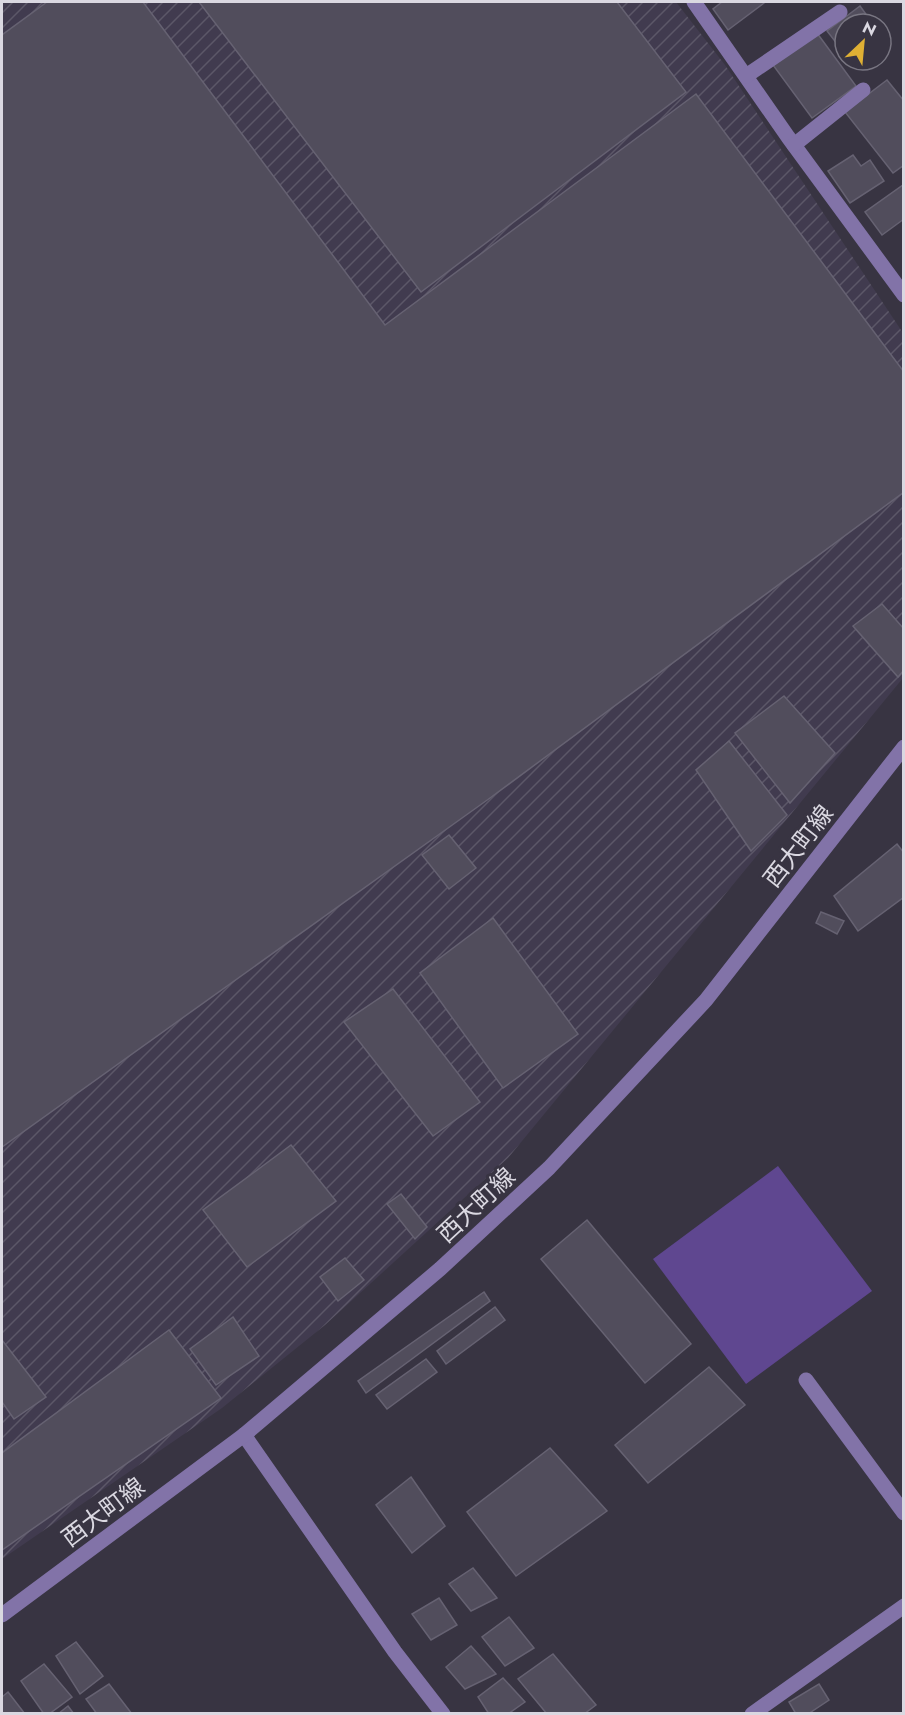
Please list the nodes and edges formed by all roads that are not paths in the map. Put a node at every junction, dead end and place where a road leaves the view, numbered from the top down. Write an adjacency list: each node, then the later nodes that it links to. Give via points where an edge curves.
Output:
1 (694, 2): 3 (street)
2 (833, 17): 3 (street)
3 (746, 76): 5 (street)
4 (863, 90): 5 (street)
5 (794, 145): 6 (street)
6 (903, 295)
7 (903, 747): 9 (street, 西大町線, via 706,1000 549,1168 440,1269)
8 (806, 1380): 10 (street)
9 (244, 1435): 12 (street, 西大町線); 13 (street, via 395,1652)
10 (903, 1513)
11 (903, 1606): 14 (street)
12 (2, 1615)
13 (443, 1713)
14 (752, 1713)

